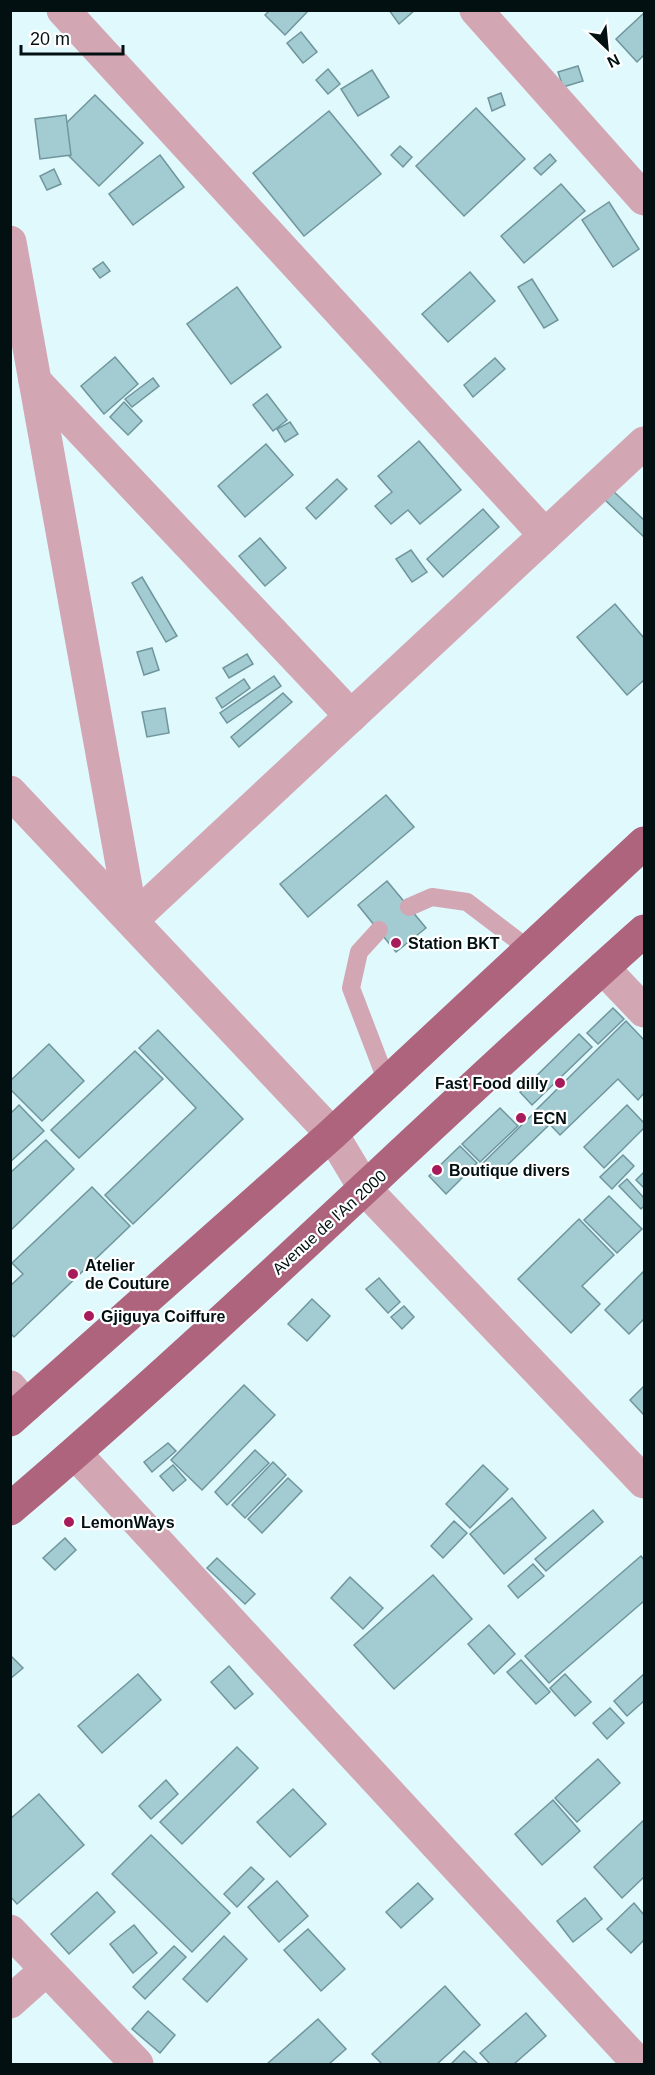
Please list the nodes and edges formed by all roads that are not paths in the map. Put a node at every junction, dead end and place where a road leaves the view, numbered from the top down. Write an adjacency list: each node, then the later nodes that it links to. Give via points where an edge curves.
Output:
1 (63, 10): 7 (street)
2 (476, 10): 3 (street)
3 (645, 199)
4 (10, 242): 5 (street)
5 (35, 381): 8 (street); 12 (street)
6 (645, 443): 7 (street)
7 (545, 535): 8 (street)
8 (351, 716): 12 (street)
9 (10, 792): 12 (street)
10 (645, 843): 15 (main road)
11 (409, 907): 15 (lane, via 432,897 467,902)
12 (132, 920): 19 (street)
13 (379, 930): 18 (lane, via 359,952 351,988)
14 (645, 931): 16 (main road, Avenue de l'An 2000)
15 (530, 950): 18 (main road)
16 (603, 968): 17 (street); 20 (main road, Avenue de l'An 2000)
17 (645, 1011)
18 (387, 1082): 19 (main road)
19 (332, 1134): 20 (street); 21 (main road)
20 (365, 1189): 22 (main road, Avenue de l'An 2000); 23 (street)
21 (16, 1404)
22 (75, 1453): 24 (main road, Avenue de l'An 2000); 29 (street)
23 (645, 1482)
24 (10, 1509)
25 (10, 1931): 26 (street)
26 (46, 1970): 27 (street); 28 (street)
27 (10, 2002)
28 (137, 2064)
29 (639, 2064)

